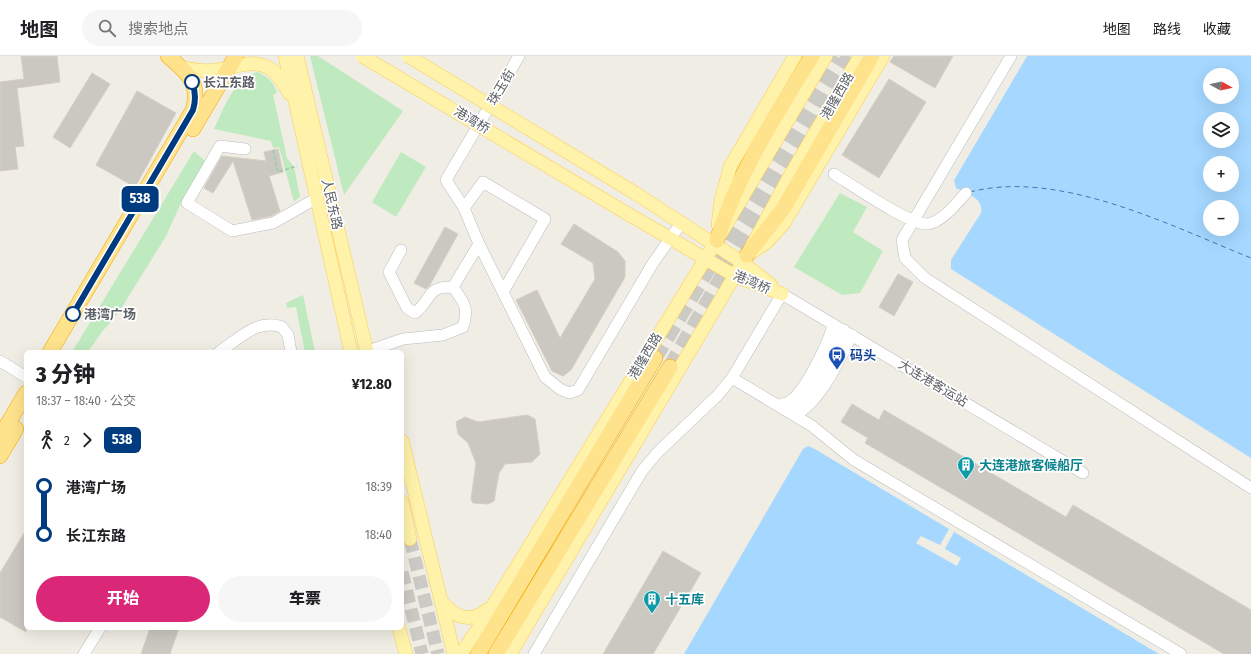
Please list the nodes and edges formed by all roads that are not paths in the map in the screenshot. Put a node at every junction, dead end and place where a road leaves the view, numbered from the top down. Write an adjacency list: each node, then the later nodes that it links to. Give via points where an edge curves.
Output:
1 (168, 56): 15 (highway)
2 (285, 56): 16 (main road, 人民东路)
3 (297, 56): 41 (main road, 人民东路)
4 (362, 56): 24 (main road, 港湾桥, bridge)
5 (408, 56): 23 (main road, 港湾桥, bridge)
6 (519, 56): 21 (street, 珠玉街, via 446,180)
7 (795, 56): 25 (main road, via 730,167 721,201)
8 (812, 56): 25 (highway, via 756,148 728,206)
9 (826, 56): 25 (main road, 港隆西路)
10 (860, 56): 29 (main road, 港隆西路, via 788,179)
11 (872, 56): 29 (highway, via 783,209)
12 (883, 56): 29 (main road, via 784,223 767,242)
13 (1011, 56): 22 (street)
14 (233, 61): 15 (main road, via 219,70 205,71); 16 (main road, via 259,64 269,68 279,78); 37 (highway)
15 (180, 67): 36 (highway, via 188,74 195,91 193,110)
16 (296, 105): 20 (main road, 人民东路)
17 (245, 149): 20 (street, via 220,146 187,203 232,231 273,223)
18 (834, 174): 22 (street)
19 (966, 193): 22 (street, via 950,212 929,224)
20 (317, 198): 40 (main road, 人民东路)
21 (464, 208): 26 (street); 32 (street, via 483,182 545,219)
22 (912, 221): 54 (street, via 902,240 905,258 925,278)
23 (682, 222): 24 (street); 25 (main road, 港湾桥)
24 (672, 239): 28 (main road, 港湾桥); 32 (street, via 653,263 578,390 574,392 569,393 560,389 545,377)
25 (715, 242): 28 (main road, 港隆西路); 29 (main road, 港湾桥)
26 (479, 244): 31 (street); 32 (street)
27 (401, 250): 31 (street, via 389,272 408,308 415,313 420,310 430,292 441,286)
28 (706, 258): 30 (main road, 港湾桥); 58 (main road, 港隆西路)
29 (745, 259): 30 (main road, 港隆西路); 33 (main road, 港湾桥)
30 (735, 276): 33 (main road, 港湾桥); 70 (main road, 港隆西路)
31 (453, 287): 41 (street, via 465,305 467,314 463,327 443,336 403,339)
32 (503, 292)
33 (782, 294): 34 (street, 大连港客运站); 46 (street)
34 (833, 324): 35 (street, 大连港客运站); 48 (street, via 827,344 801,389)
35 (848, 332): 48 (street, via 816,396 805,409); 53 (street, 大连港客运站)
36 (51, 350)
37 (62, 350)
38 (222, 350): 39 (street, via 264,324 282,327 288,336)
39 (291, 350)
40 (351, 350)
41 (371, 350)
42 (655, 358): 68 (highway)
43 (0, 361): 45 (street)
44 (670, 367): 69 (highway)
45 (24, 376)
46 (732, 378): 48 (street); 71 (street, via 642,471)
47 (24, 396): 50 (highway)
48 (785, 410): 72 (street, via 812,426 854,460)
49 (24, 415): 52 (highway)
50 (0, 437)
51 (404, 449): 57 (main road)
52 (0, 456)
53 (1083, 473)
54 (1251, 488)
55 (404, 511): 56 (main road)
56 (410, 539)
57 (440, 600): 58 (main road, via 453,613 470,619 480,616); 61 (main road)
58 (494, 604): 67 (main road, 港隆西路)
59 (99, 630): 62 (street)
60 (401, 634): 63 (main road); 64 (main road)
61 (449, 637): 65 (main road); 66 (main road)
62 (84, 654)
63 (406, 654)
64 (409, 654)
65 (447, 654)
66 (454, 654)
67 (461, 654)
68 (478, 654)
69 (496, 654)
70 (510, 654)
71 (534, 654)
72 (1181, 654)

